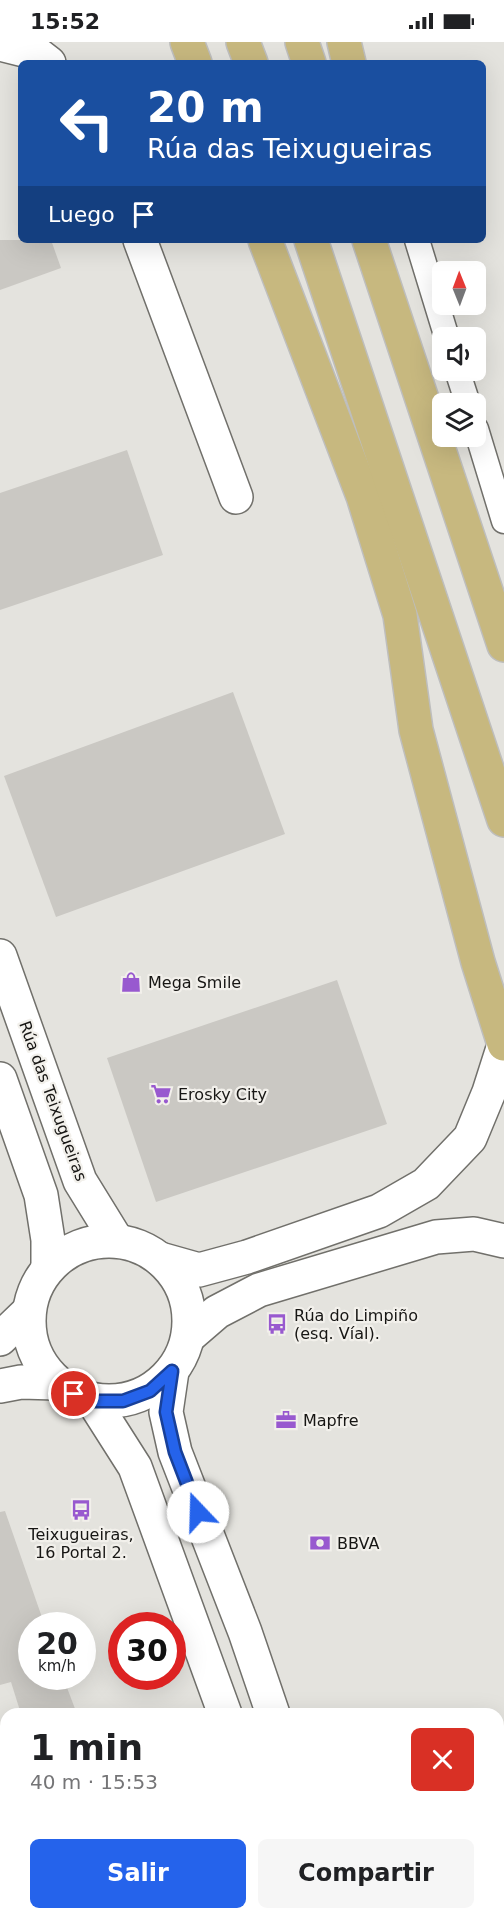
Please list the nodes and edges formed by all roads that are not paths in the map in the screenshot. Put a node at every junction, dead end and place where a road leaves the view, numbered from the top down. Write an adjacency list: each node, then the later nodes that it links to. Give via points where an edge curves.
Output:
1 (187, 42): 8 (highway)
2 (243, 42): 9 (highway)
3 (302, 42): 10 (highway)
4 (344, 42): 11 (highway)
5 (355, 42): 12 (lane)
6 (0, 44): 7 (street, via 36,53)
7 (45, 60)
8 (194, 60)
9 (249, 60)
10 (308, 60)
11 (348, 60)
12 (361, 60)
13 (141, 243): 24 (street)
14 (266, 243): 29 (highway, via 363,496 400,615 416,730)
15 (278, 243): 21 (highway)
16 (312, 243): 21 (highway)
17 (370, 243): 22 (highway)
18 (387, 243): 22 (highway)
19 (418, 243): 20 (lane)
20 (444, 327)
21 (347, 346): 27 (highway)
22 (411, 365): 26 (highway)
23 (481, 447): 25 (lane)
24 (236, 496)
25 (504, 521)
26 (504, 645)
27 (504, 820)
28 (0, 956): 31 (street, Rúa das Teixugueiras, via 80,1181)
29 (504, 1045): 33 (street, via 470,1138 426,1184 380,1211 247,1257 199,1270)
30 (0, 1079): 34 (street, via 41,1195)
31 (117, 1241): 33 (street, via 140,1247); 34 (street, via 91,1242 67,1252)
32 (504, 1241): 36 (street, via 474,1234 436,1237 259,1290 217,1312)
33 (160, 1259): 36 (street, via 176,1277 186,1298)
34 (48, 1268): 35 (street)
35 (28, 1311): 37 (street); 39 (street, via 30,1338 39,1362)
36 (188, 1337): 38 (street)
37 (0, 1339)
38 (172, 1371): 41 (street, via 150,1391 123,1401); 43 (street, via 166,1412 175,1452)
39 (56, 1383): 40 (street); 41 (street)
40 (0, 1386)
41 (93, 1401): 42 (street, via 135,1467)
42 (223, 1708)
43 (271, 1708)

